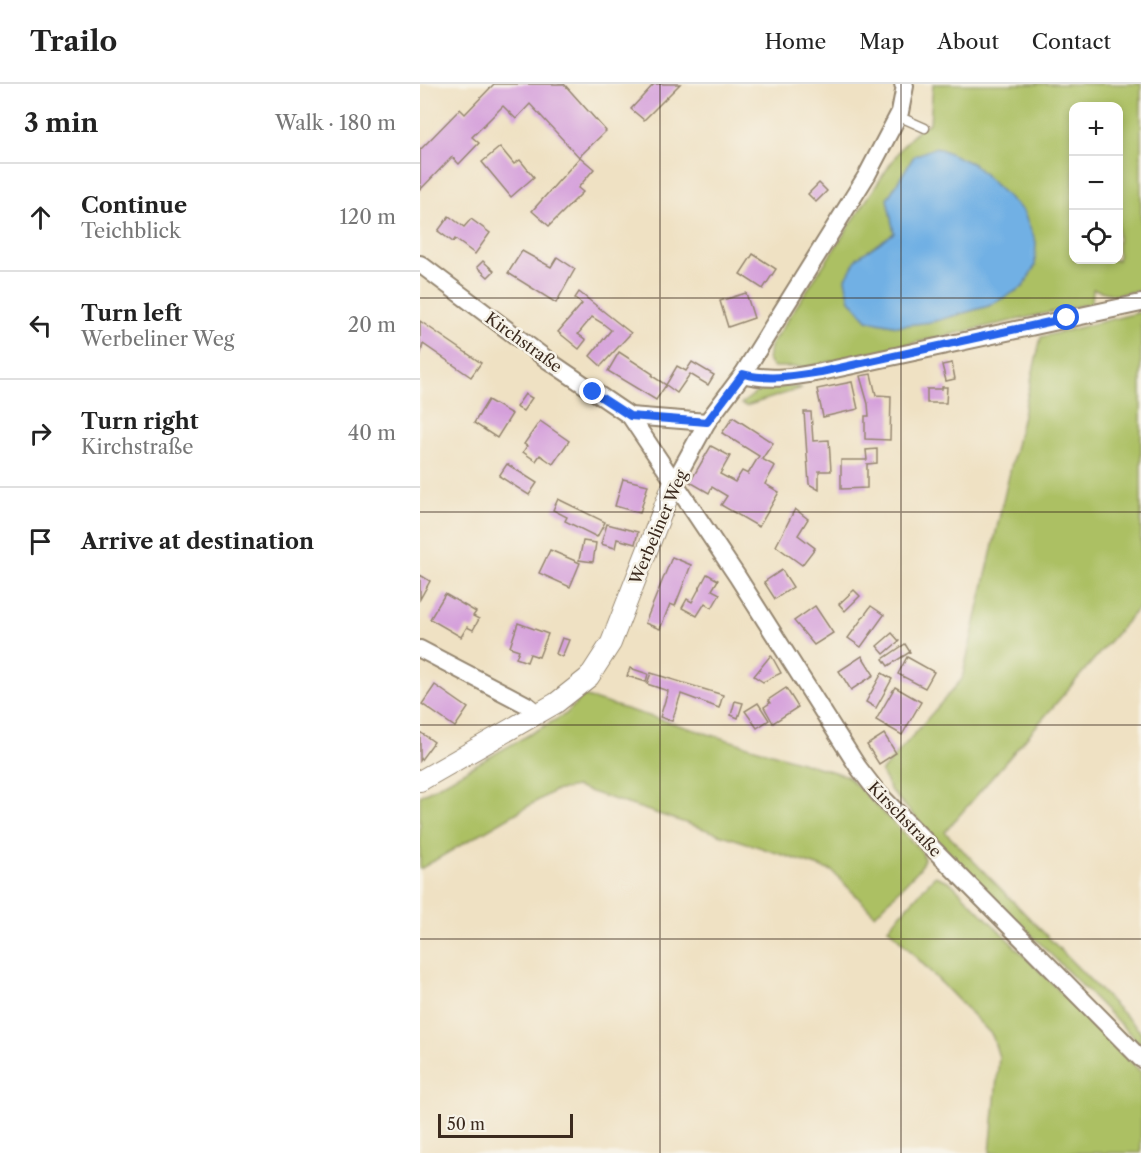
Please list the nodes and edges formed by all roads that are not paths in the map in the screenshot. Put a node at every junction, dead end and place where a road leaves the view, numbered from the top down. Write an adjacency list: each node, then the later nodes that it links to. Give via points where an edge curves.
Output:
1 (904, 85): 2 (street, Werbeliner Weg)
2 (898, 116): 3 (lane); 6 (street, Werbeliner Weg, via 867,175)
3 (925, 128)
4 (420, 264): 7 (street, Kirchstraße, via 549,362)
5 (1141, 303): 6 (street, via 821,372 768,378)
6 (743, 374): 8 (street, Werbeliner Weg)
7 (630, 416): 8 (street, Kirchstraße); 9 (street, Kirchstraße)
8 (707, 422): 9 (street, Werbeliner Weg)
9 (674, 484): 11 (street, Werbeliner Weg, via 611,643 598,665 574,691); 13 (street, Kirschstraße, via 878,793)
10 (420, 649): 11 (street, via 527,705)
11 (537, 714): 12 (street, Werbeliner Weg)
12 (420, 781)
13 (1141, 1059)

